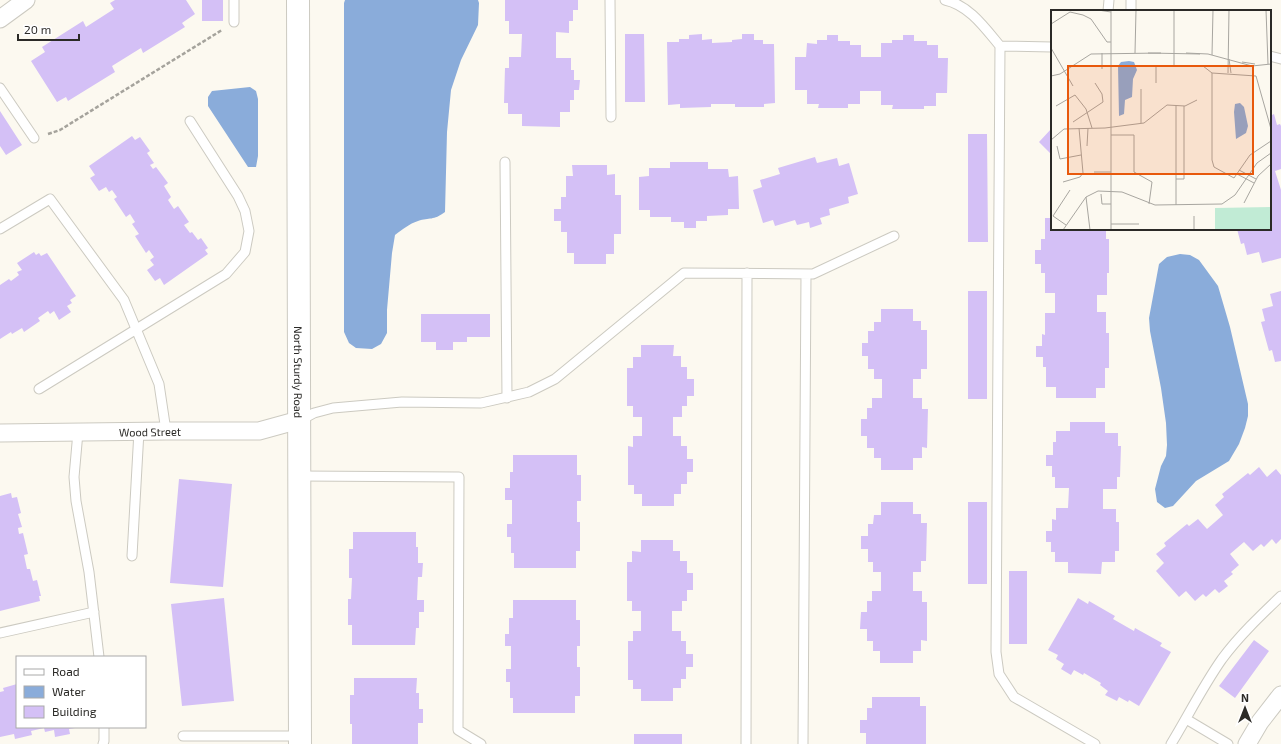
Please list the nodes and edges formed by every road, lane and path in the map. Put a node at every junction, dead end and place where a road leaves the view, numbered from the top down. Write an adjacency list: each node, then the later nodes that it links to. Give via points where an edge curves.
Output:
1 (26, 0): 6 (street)
2 (234, 0): 7 (lane)
3 (298, 0): 24 (street, North Sturdy Road)
4 (610, 0): 13 (lane)
5 (945, 0): 8 (lane, via 964,8 976,18)
6 (0, 19)
7 (234, 22): 15 (path, via 60,130)
8 (1000, 46): 9 (lane); 44 (lane, via 996,652 999,674 1014,697)
9 (1051, 47)
10 (1271, 56): 11 (lane)
11 (1281, 59)
12 (0, 88): 15 (lane)
13 (611, 118)
14 (190, 121): 21 (lane, via 245,211 249,231 245,252 226,274)
15 (34, 138)
16 (506, 162): 23 (lane)
17 (0, 229): 21 (lane, via 50,199 124,300)
18 (894, 236): 20 (lane, via 813,274)
19 (747, 273): 20 (lane); 23 (lane, via 684,273 554,379 529,392); 42 (lane)
20 (806, 274): 43 (lane)
21 (136, 329): 22 (lane); 26 (lane, via 159,384)
22 (39, 390)
23 (507, 398): 24 (lane, via 481,403 402,402 333,408)
24 (299, 420): 26 (street, Wood Street, via 259,431); 29 (street, North Sturdy Road)
25 (139, 431): 26 (street, Wood Street); 27 (street, Wood Street); 30 (lane)
26 (166, 431)
27 (78, 432): 28 (street, Wood Street); 32 (lane, via 74,477 76,501 90,572)
28 (0, 433)
29 (300, 476): 39 (street, North Sturdy Road); 41 (lane, via 460,477 458,730)
30 (132, 556)
31 (1281, 596): 36 (lane, via 1222,659)
32 (94, 612): 33 (lane); 34 (lane)
33 (0, 633)
34 (99, 656)
35 (1281, 695): 47 (street)
36 (1186, 719): 45 (lane); 46 (lane)
37 (104, 728): 40 (lane)
38 (183, 736): 39 (lane)
39 (300, 740)
40 (102, 744)
41 (481, 744)
42 (746, 744)
43 (803, 744)
44 (1095, 744)
45 (1171, 744)
46 (1228, 744)
47 (1247, 744)

